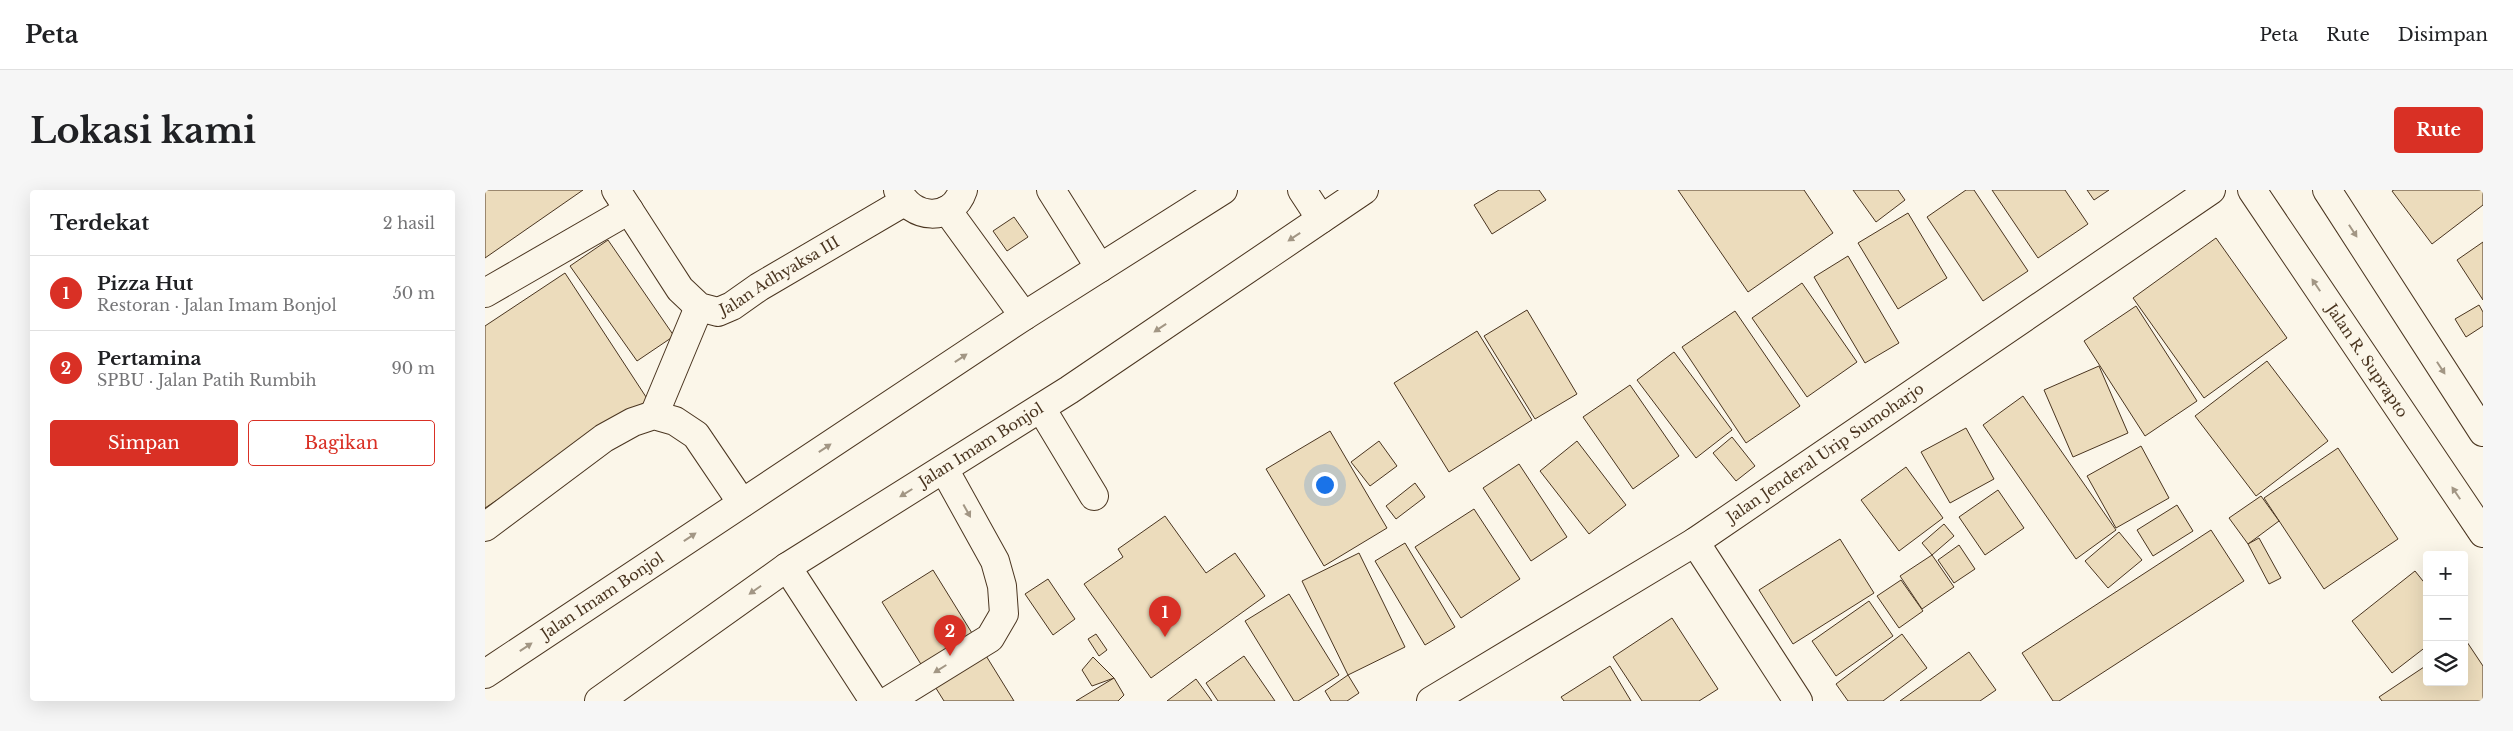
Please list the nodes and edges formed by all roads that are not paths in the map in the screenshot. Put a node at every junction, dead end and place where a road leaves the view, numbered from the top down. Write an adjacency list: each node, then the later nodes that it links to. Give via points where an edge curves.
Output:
1 (1051, 190): 12 (main road)
2 (1223, 190): 12 (main road, Jalan Imam Bonjol)
3 (1302, 190): 11 (main road)
4 (1363, 190): 11 (main road, Jalan Imam Bonjol)
5 (2211, 190): 24 (main road, Jalan Jenderal Urip Sumoharjo)
6 (2252, 190): 23 (main road, Jalan R. Suprapto, one-way to 6)
7 (2327, 190): 18 (main road, one-way to 18)
8 (901, 196): 10 (main road, via 913,209 936,214); 14 (main road, Jalan Adhyaksa III, via 732,306 718,312)
9 (623, 200): 13 (main road); 14 (main road, Jalan Adhyaksa III, via 680,289)
10 (955, 200): 15 (main road)
11 (1321, 219): 16 (main road, Jalan Imam Bonjol, one-way to 16)
12 (1100, 268): 15 (main road, Jalan Imam Bonjol)
13 (485, 293)
14 (699, 307): 17 (main road)
15 (1024, 316): 21 (main road, Jalan Imam Bonjol, one-way to 15)
16 (1041, 408): 19 (main road, Jalan Imam Bonjol); 20 (main road)
17 (654, 415): 21 (main road, via 675,421 696,435); 22 (main road, via 604,438)
18 (2483, 432)
19 (944, 469): 25 (main road, Jalan Imam Bonjol, one-way to 25); 29 (main road, one-way to 29, via 995,561 1002,586 1003,614 990,638)
20 (1093, 496)
21 (742, 503): 26 (main road, Jalan Imam Bonjol, one-way to 21)
22 (485, 527)
23 (2483, 533)
24 (1695, 542): 30 (main road, Jalan Jenderal Urip Sumoharjo); 31 (main road)
25 (787, 567): 27 (main road, Jalan Imam Bonjol, one-way to 27); 28 (main road)
26 (485, 674)
27 (599, 701)
28 (874, 701)
29 (888, 701)
30 (1431, 701)
31 (1798, 701)

